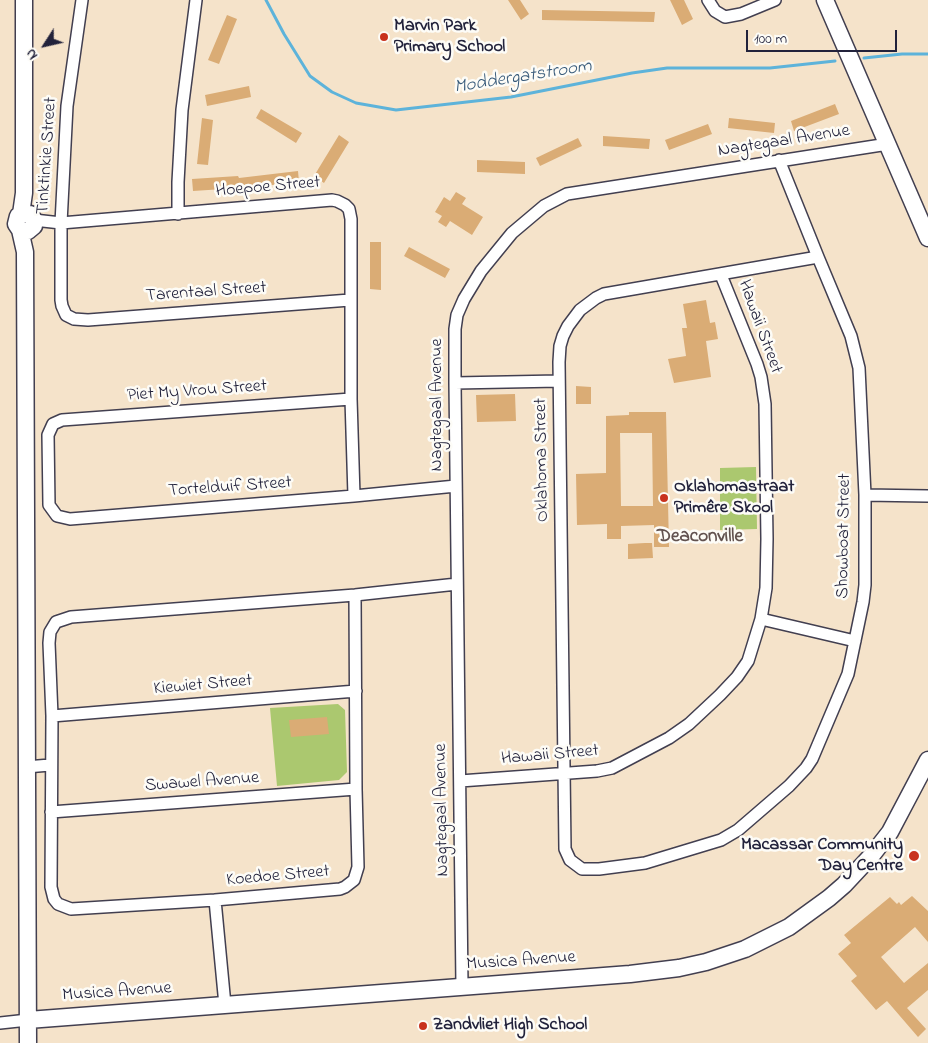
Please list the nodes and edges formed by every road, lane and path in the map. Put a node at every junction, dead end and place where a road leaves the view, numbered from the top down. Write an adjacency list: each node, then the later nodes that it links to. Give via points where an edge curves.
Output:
1 (24, 0): 10 (street, via 24,193)
2 (82, 0): 11 (street, Tinktinkie Street, via 67,106)
3 (196, 0): 9 (street, via 182,110)
4 (708, 0): 5 (street, via 715,11 725,17)
5 (775, 0)
6 (825, 0): 7 (street)
7 (888, 144): 8 (street, Nagtegaal Avenue); 12 (street)
8 (780, 160): 13 (street, Showboat Street); 18 (street, Nagtegaal Avenue, via 579,191 544,206 512,233 464,298 455,329)
9 (178, 214): 11 (street, Hoepoe Street); 15 (street, Hoepoe Street, via 332,200 342,202 351,214)
10 (28, 222): 11 (street, Hoepoe Street); 22 (street, via 25,252)
11 (56, 223): 16 (street, Tinktinkie Street, via 61,300)
12 (928, 238)
13 (818, 257): 14 (street, Oklahoma Street); 24 (street, Showboat Street, via 852,336 857,359)
14 (721, 275): 17 (street, Oklahoma Street, via 614,292 596,298 573,317 563,336); 29 (street, Hawaii Street, via 754,357 763,391 767,539 766,588)
15 (350, 300): 16 (street, Tarentaal Street, via 88,320); 19 (street, Hoepoe Street)
16 (66, 315)
17 (559, 381): 18 (street); 36 (street, Oklahoma Street)
18 (455, 382): 23 (street, Nagtegaal Avenue)
19 (351, 399): 20 (street, Piet My Vrou Street, via 69,418 53,424); 25 (street, Hoepoe Street)
20 (51, 429): 21 (street, Tortelduif Street)
21 (47, 469): 22 (street); 25 (street, Tortelduif Street, via 49,504 57,516 70,519)
22 (26, 470): 35 (street)
23 (456, 486): 25 (street, Tortelduif Street); 27 (street, Nagtegaal Avenue)
24 (865, 495): 26 (street); 30 (street, Showboat Street, via 865,585)
25 (354, 496)
26 (928, 496)
27 (458, 584): 28 (street, Koedoe Street); 37 (street, Nagtegaal Avenue)
28 (355, 595): 31 (street, Koedoe Street); 32 (street, Koedoe Street, via 65,618 54,625 49,636)
29 (761, 619): 30 (street); 36 (street, Hawaii Street, via 753,650 743,669 689,724 612,768)
30 (855, 640): 40 (street, Showboat Street, via 848,674 812,759 789,786 738,830 721,840 634,865 590,870 582,869)
31 (356, 691): 32 (street, Kiewiet Street); 38 (street, Koedoe Street)
32 (52, 716): 34 (street, Koedoe Street)
33 (928, 760): 42 (street, Musica Avenue, via 890,832 862,867 830,898 789,927 745,949 706,962 660,971)
34 (50, 765): 35 (street); 39 (street, Koedoe Street)
35 (26, 767): 44 (street)
36 (565, 774): 37 (street, Hawaii Street); 40 (street, Oklahoma Street, via 565,849)
37 (460, 781): 42 (street, Nagtegaal Avenue)
38 (356, 789): 39 (street, Swawel Avenue); 41 (street, Koedoe Street, via 358,867 350,884 340,889)
39 (51, 812): 41 (street, Koedoe Street, via 51,887 54,899 64,908)
40 (570, 860)
41 (215, 900): 43 (street)
42 (462, 986): 43 (street, Musica Avenue)
43 (226, 1005): 44 (street, Musica Avenue)
44 (28, 1020): 45 (street); 46 (street)
45 (0, 1023)
46 (28, 1043)

